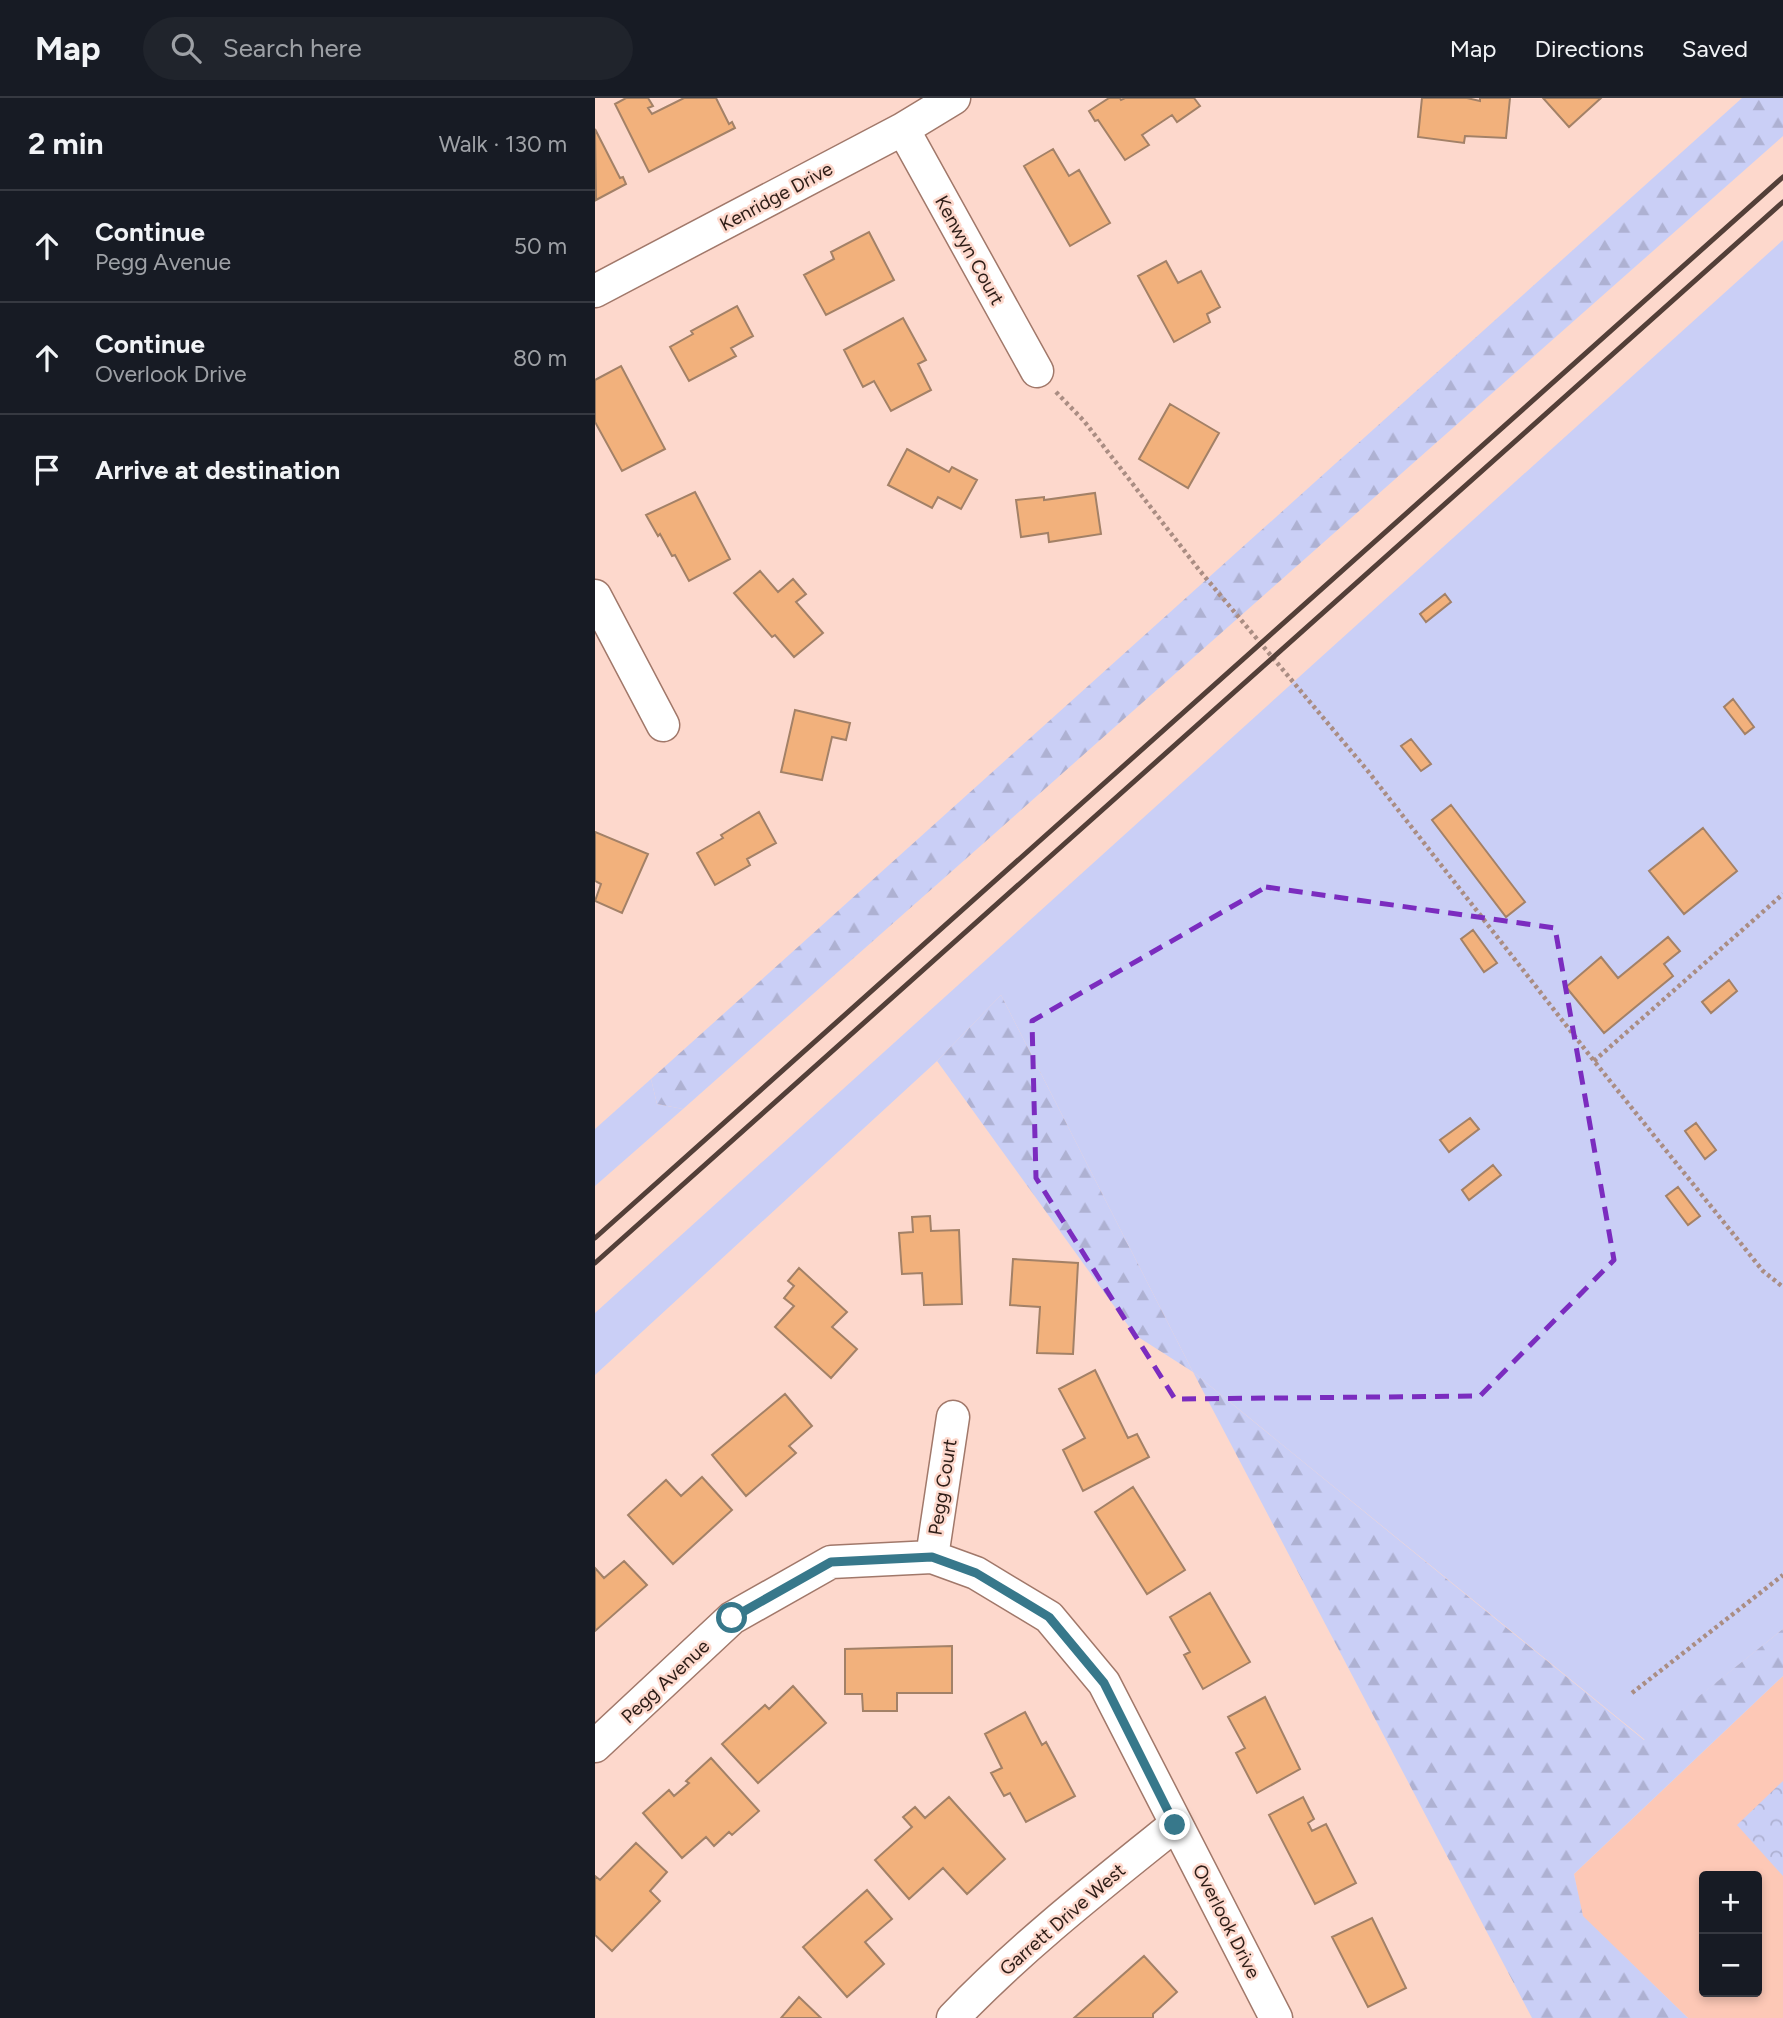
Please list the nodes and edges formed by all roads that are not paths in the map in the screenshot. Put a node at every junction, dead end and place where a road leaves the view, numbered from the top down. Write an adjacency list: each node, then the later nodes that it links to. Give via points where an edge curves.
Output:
1 (954, 98): 2 (street, Kenridge Drive)
2 (904, 129): 3 (street, Kenridge Drive); 4 (street, Kenwyn Court)
3 (595, 291)
4 (1037, 371)
5 (595, 596): 6 (street)
6 (663, 725)
7 (953, 1417): 8 (street, Pegg Court)
8 (932, 1557): 9 (street, Pegg Avenue, via 831,1562 732,1618); 10 (street, Overlook Drive, via 976,1573 1049,1617 1104,1683)
9 (595, 1746)
10 (1175, 1825): 11 (street, Garrett Drive West, via 1070,1909); 12 (street, Overlook Drive)
11 (953, 2018)
12 (1276, 2018)

